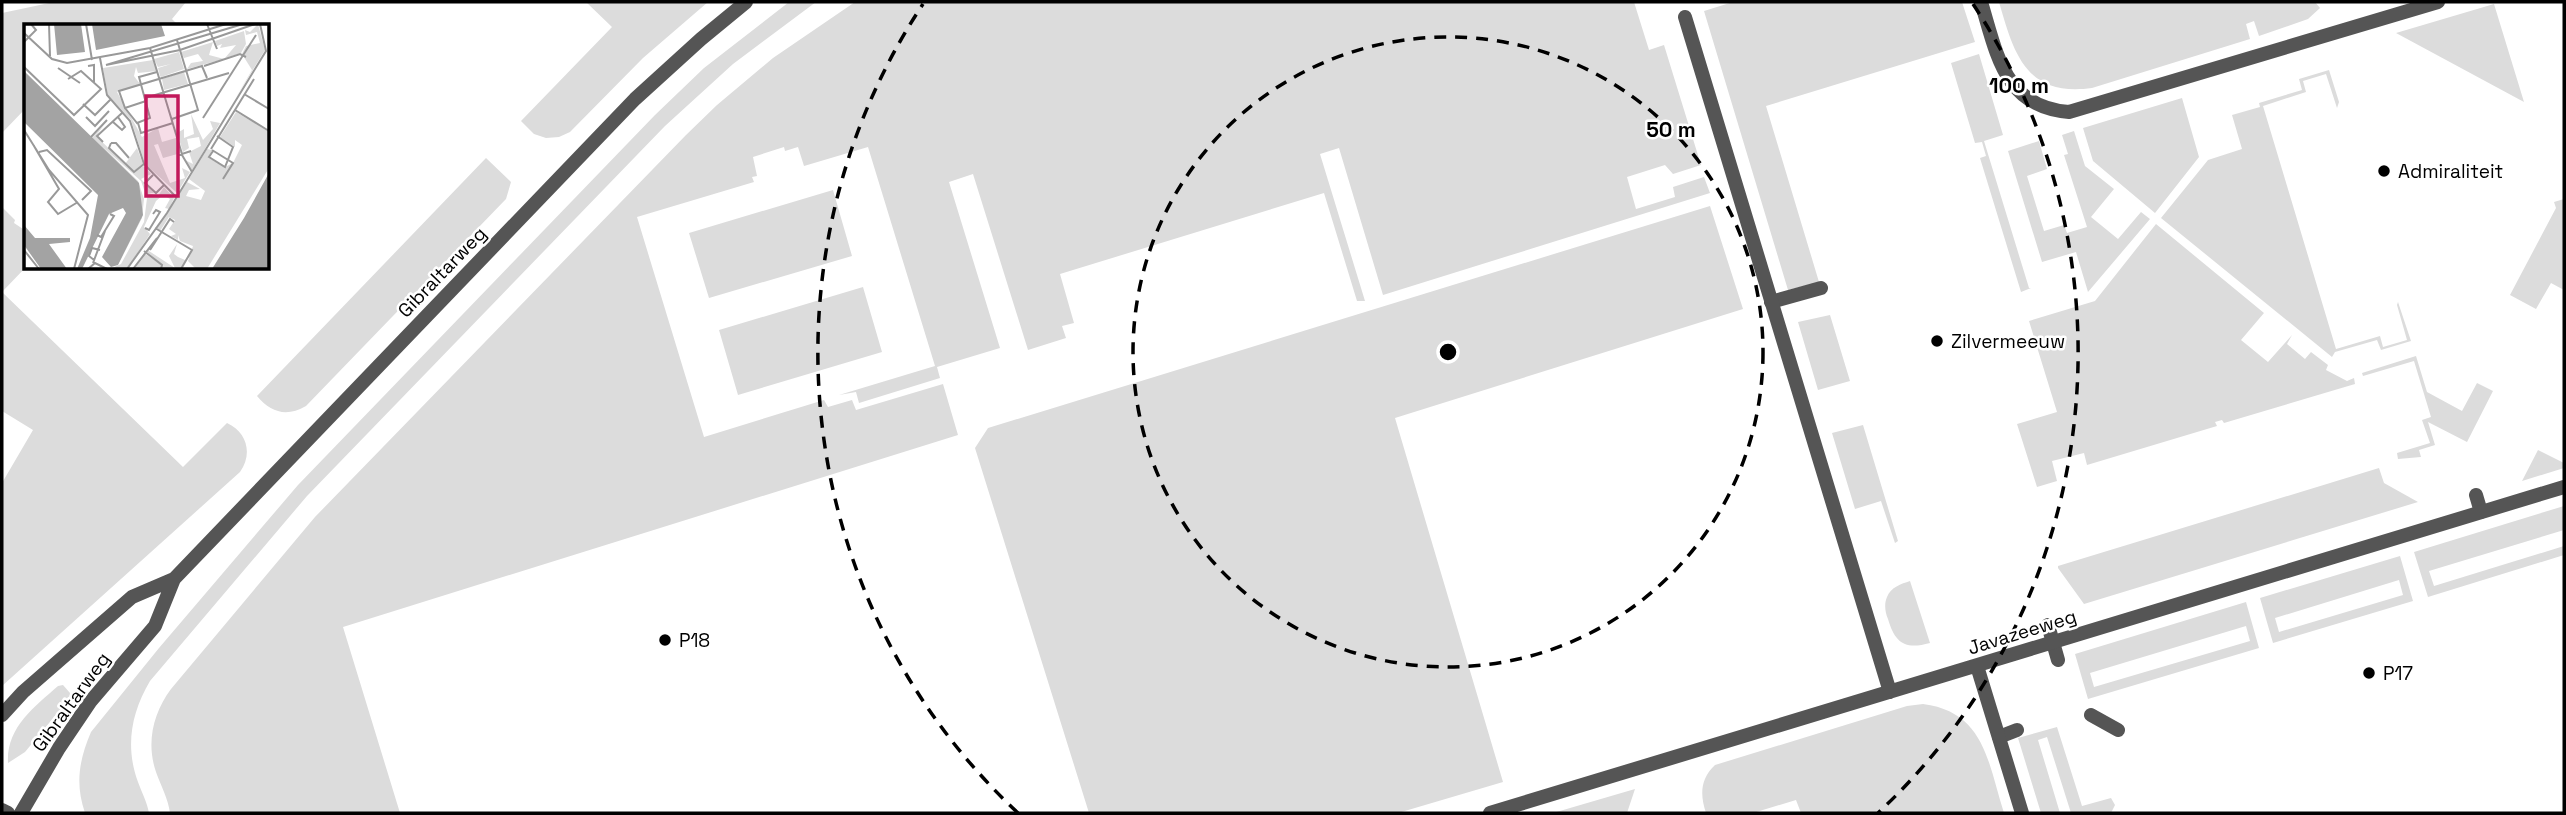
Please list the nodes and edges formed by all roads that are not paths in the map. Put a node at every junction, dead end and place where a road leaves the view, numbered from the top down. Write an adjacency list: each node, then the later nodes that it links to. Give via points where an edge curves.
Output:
1 (746, 2): 10 (street, Gibraltarweg, via 635,99)
2 (1981, 2): 3 (street, via 2000,64 2010,80 2036,104 2069,112)
3 (2437, 2)
4 (1685, 17): 6 (street)
5 (1821, 288): 6 (street)
6 (1772, 302): 15 (street)
7 (2564, 487): 9 (street, Javazeeweg)
8 (2476, 495): 9 (street)
9 (2481, 512): 12 (street, Javazeeweg)
10 (174, 579): 16 (street, Gibraltarweg, via 132,597); 23 (street, Gibraltarweg, via 155,626 90,702)
11 (2048, 625): 12 (street)
12 (2053, 643): 13 (street); 14 (street, Javazeeweg)
13 (2058, 660)
14 (1977, 666): 15 (street, Javazeeweg); 20 (street)
15 (1890, 692): 24 (street, Javazeeweg)
16 (2, 715)
17 (2091, 715): 19 (street)
18 (2017, 730): 20 (street)
19 (2118, 730)
20 (1998, 737): 25 (street)
21 (2, 810): 22 (street)
22 (8, 813)
23 (21, 813)
24 (1490, 813)
25 (2022, 813)

